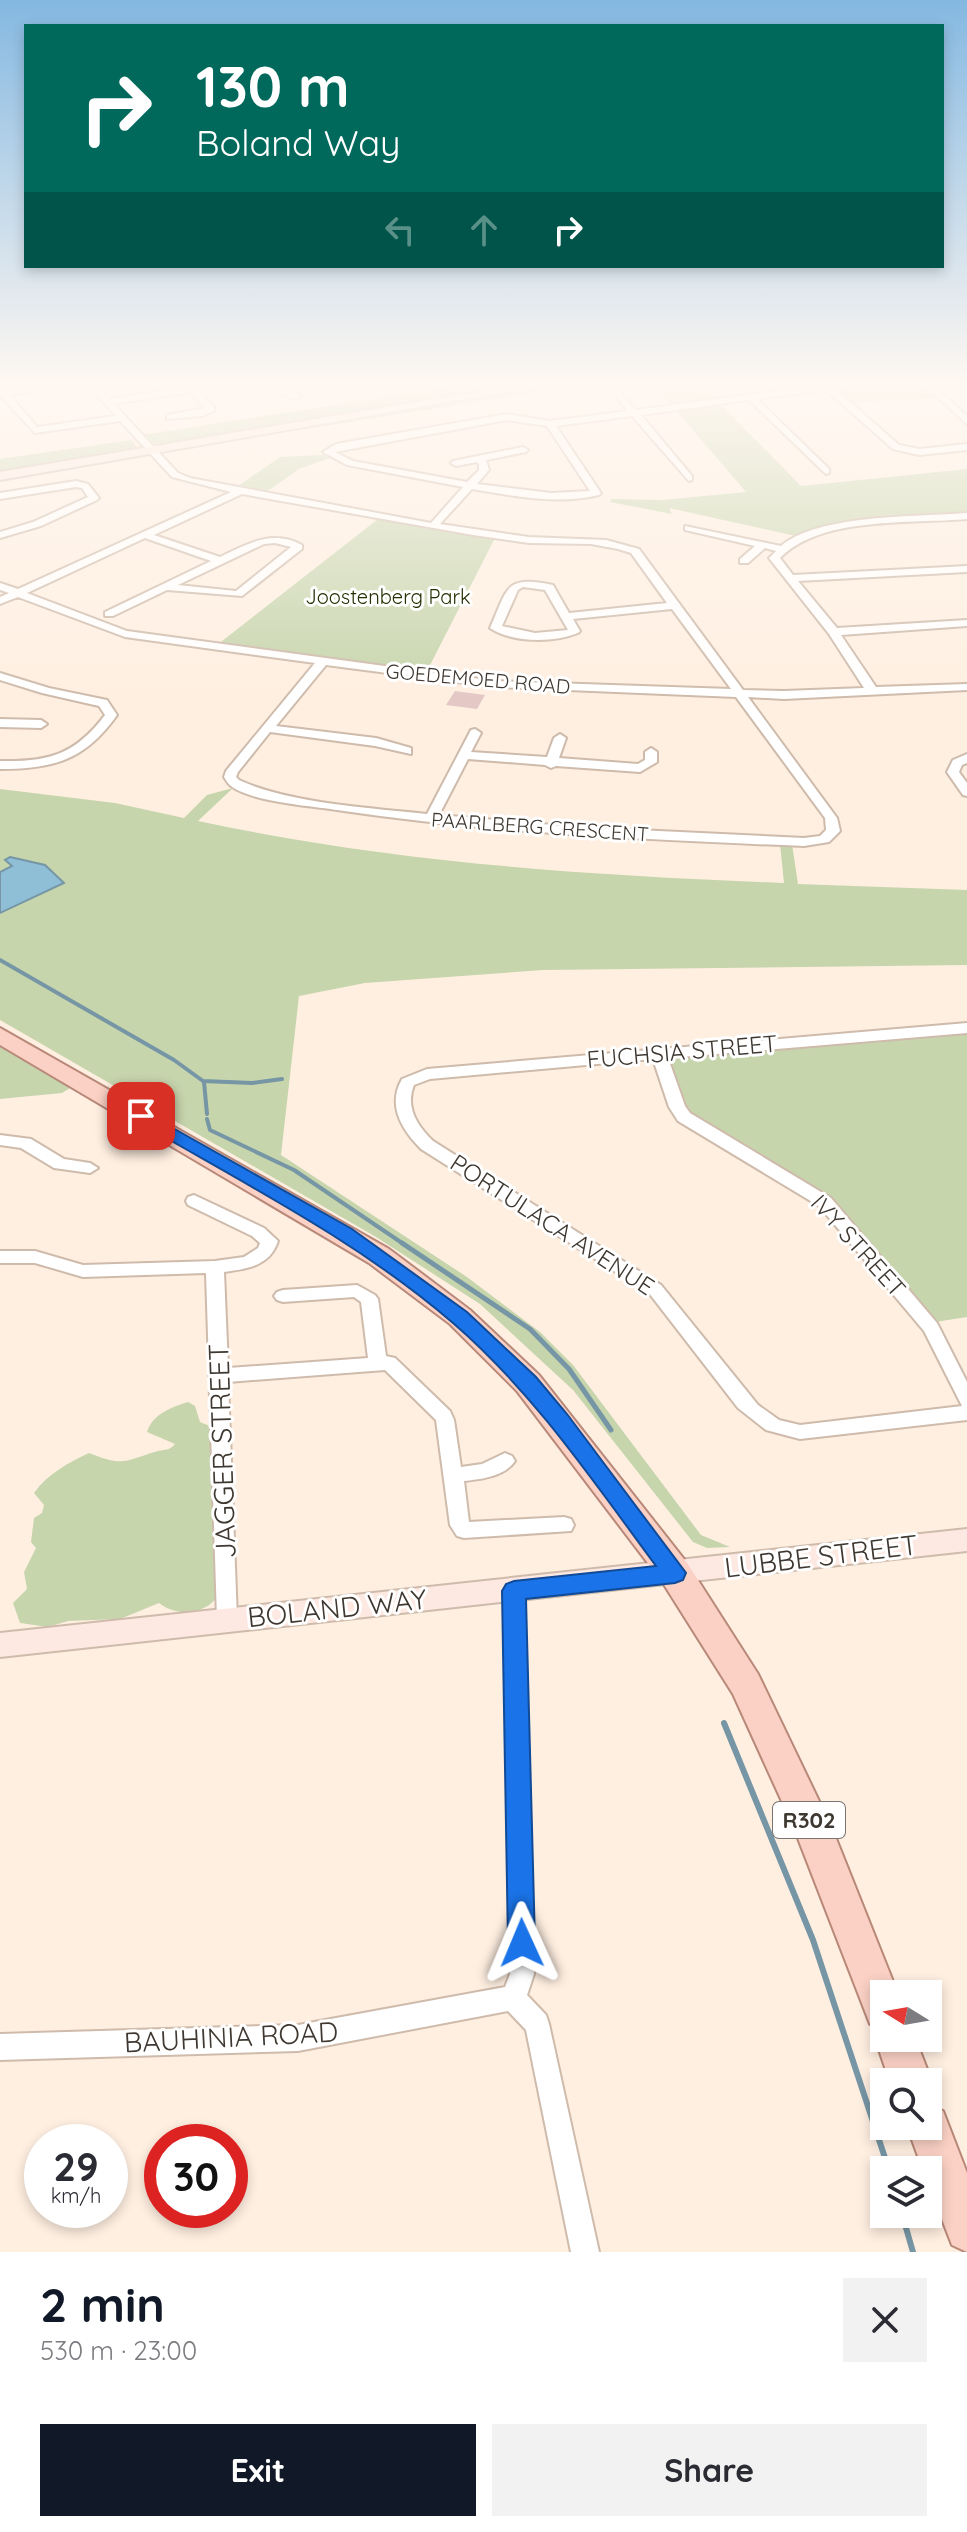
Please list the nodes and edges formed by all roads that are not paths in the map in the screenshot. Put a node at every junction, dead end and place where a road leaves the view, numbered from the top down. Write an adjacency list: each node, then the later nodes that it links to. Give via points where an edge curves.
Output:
1 (50, 488): 8 (street)
2 (87, 488): 12 (street, via 94,497 88,503)
3 (227, 488): 7 (street)
4 (465, 488): 11 (street)
5 (503, 488): 6 (street, via 577,497 596,493)
6 (593, 488)
7 (241, 491): 11 (street); 15 (street)
8 (0, 496)
9 (967, 516): 17 (street, via 830,528 799,537)
10 (0, 521): 12 (street)
11 (433, 526): 26 (street, via 630,549 642,557)
12 (19, 528): 14 (street)
13 (689, 528): 16 (street)
14 (0, 535)
15 (145, 535): 18 (street); 24 (street)
16 (762, 545): 17 (street); 19 (street)
17 (782, 549): 21 (street, via 774,558)
18 (220, 561): 23 (street); 23 (street, via 266,540 298,547 238,594)
19 (744, 561)
20 (967, 569): 21 (street)
21 (790, 578): 30 (street)
22 (0, 586): 24 (street, GOEDEMOED ROAD)
23 (167, 587): 27 (street)
24 (17, 593): 25 (street); 31 (street, GOEDEMOED ROAD, via 125,634)
25 (0, 601)
26 (676, 605): 28 (street); 37 (street)
27 (109, 614)
28 (567, 616): 28 (street, via 574,630 566,635 495,626 513,588 521,584 549,587)
29 (967, 623): 30 (street)
30 (834, 632): 36 (street)
31 (321, 663): 37 (street, GOEDEMOED ROAD, via 513,686); 40 (street, PAARLBERG CRESCENT)
32 (0, 676): 33 (street)
33 (16, 682): 35 (street); 48 (street, via 97,702 110,709 110,718 71,754 41,766)
34 (967, 687): 36 (street, GOEDEMOED ROAD)
35 (0, 690)
36 (872, 691): 37 (street, GOEDEMOED ROAD)
37 (740, 694): 50 (street, PAARLBERG CRESCENT, via 831,818 830,836 804,842 668,836)
38 (0, 723): 39 (street)
39 (41, 724)
40 (267, 728): 43 (street); 50 (street, PAARLBERG CRESCENT, via 231,774 236,785)
41 (475, 733): 45 (street)
42 (560, 738): 47 (street)
43 (407, 751)
44 (651, 752): 47 (street, via 651,762 640,768)
45 (463, 755): 47 (street); 50 (street)
46 (967, 758): 49 (street, via 953,772)
47 (551, 764)
48 (0, 765)
49 (967, 792)
50 (431, 818)
51 (967, 1028): 53 (street, FUCHSIA STREET)
52 (0, 1035): 69 (main road, R302, via 345,1234 460,1317 560,1420)
53 (659, 1055): 54 (street, FUCHSIA STREET, via 427,1074 408,1082); 63 (street, IVY STREET, via 684,1117 806,1188 831,1209 931,1328)
54 (403, 1091): 64 (street, PORTULACA AVENUE, via 410,1127 427,1145 655,1289 764,1422 800,1432)
55 (0, 1140): 56 (street, via 25,1143 60,1164)
56 (90, 1168)
57 (194, 1201): 59 (street, via 269,1241 253,1261)
58 (0, 1257): 59 (street, via 35,1257 83,1271)
59 (215, 1276): 62 (street, JAGGER STREET)
60 (283, 1296): 61 (street, via 364,1294)
61 (378, 1361): 62 (street); 66 (street, via 395,1366 441,1411)
62 (219, 1376): 71 (street, JAGGER STREET)
63 (967, 1401)
64 (967, 1413)
65 (505, 1461): 66 (street, via 485,1471)
66 (455, 1475): 67 (street, via 464,1530)
67 (564, 1525)
68 (967, 1540): 69 (street, LUBBE STREET)
69 (675, 1573): 70 (street, BOLAND WAY); 73 (main road, R302, via 746,1685 812,1826)
70 (514, 1591): 71 (street, BOLAND WAY); 74 (street, via 522,1974)
71 (227, 1619): 72 (street, BOLAND WAY)
72 (0, 1645)
73 (872, 1980)
74 (510, 2000): 75 (street, BAUHINIA ROAD, via 298,2038); 78 (street, via 537,2024)
75 (0, 2047)
76 (933, 2140): 77 (main road)
77 (967, 2230)
78 (585, 2252)

